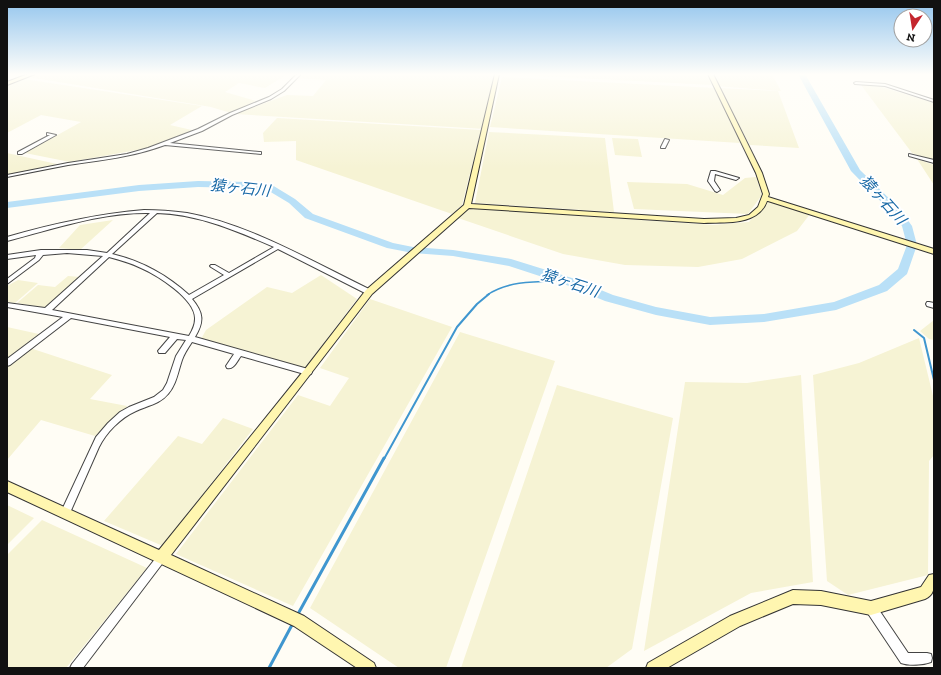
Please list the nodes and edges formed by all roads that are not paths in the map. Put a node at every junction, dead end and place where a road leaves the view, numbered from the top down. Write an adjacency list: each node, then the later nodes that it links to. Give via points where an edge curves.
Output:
1 (252, 106): 6 (street, via 200,130)
2 (490, 106): 16 (street)
3 (726, 106): 15 (street, via 759,173 766,194)
4 (49, 134): 9 (street, via 54,135)
5 (667, 140): 7 (street)
6 (164, 143): 8 (street); 12 (street, via 127,155)
7 (663, 147)
8 (259, 152)
9 (20, 153)
10 (911, 155): 11 (street)
11 (934, 162)
12 (7, 176)
13 (736, 178): 14 (street, via 712,172 711,181)
14 (716, 190)
15 (765, 199): 16 (street, via 761,208 751,216 722,221); 21 (street)
16 (467, 206): 27 (street)
17 (155, 212): 18 (street, via 85,220); 19 (street, via 188,214); 22 (street)
18 (7, 239)
19 (278, 247): 25 (street); 27 (street)
20 (42, 252): 22 (street, via 71,250); 23 (street); 26 (street, via 37,259)
21 (934, 252)
22 (107, 255): 28 (street, via 142,265); 30 (street)
23 (7, 257)
24 (213, 266): 25 (street)
25 (226, 279): 28 (street)
26 (7, 282)
27 (369, 292): 38 (street)
28 (189, 298): 33 (street, via 199,323)
29 (7, 305): 30 (street)
30 (46, 311): 31 (street)
31 (69, 316): 32 (street); 36 (street)
32 (175, 336): 33 (street); 34 (street)
33 (192, 339): 35 (street); 40 (street, via 180,356 170,387 162,396 123,414 99,439)
34 (162, 351)
35 (239, 352): 37 (street); 38 (street)
36 (7, 363)
37 (230, 366)
38 (308, 372): 41 (street)
39 (7, 486): 40 (street)
40 (66, 512): 41 (street)
41 (162, 557): 45 (street); 46 (street, via 299,621)
42 (934, 580): 43 (street, via 925,592)
43 (871, 608): 44 (street, via 905,659); 47 (street, via 821,598 793,596 735,621)
44 (927, 658)
45 (76, 668)
46 (369, 668)
47 (653, 668)

